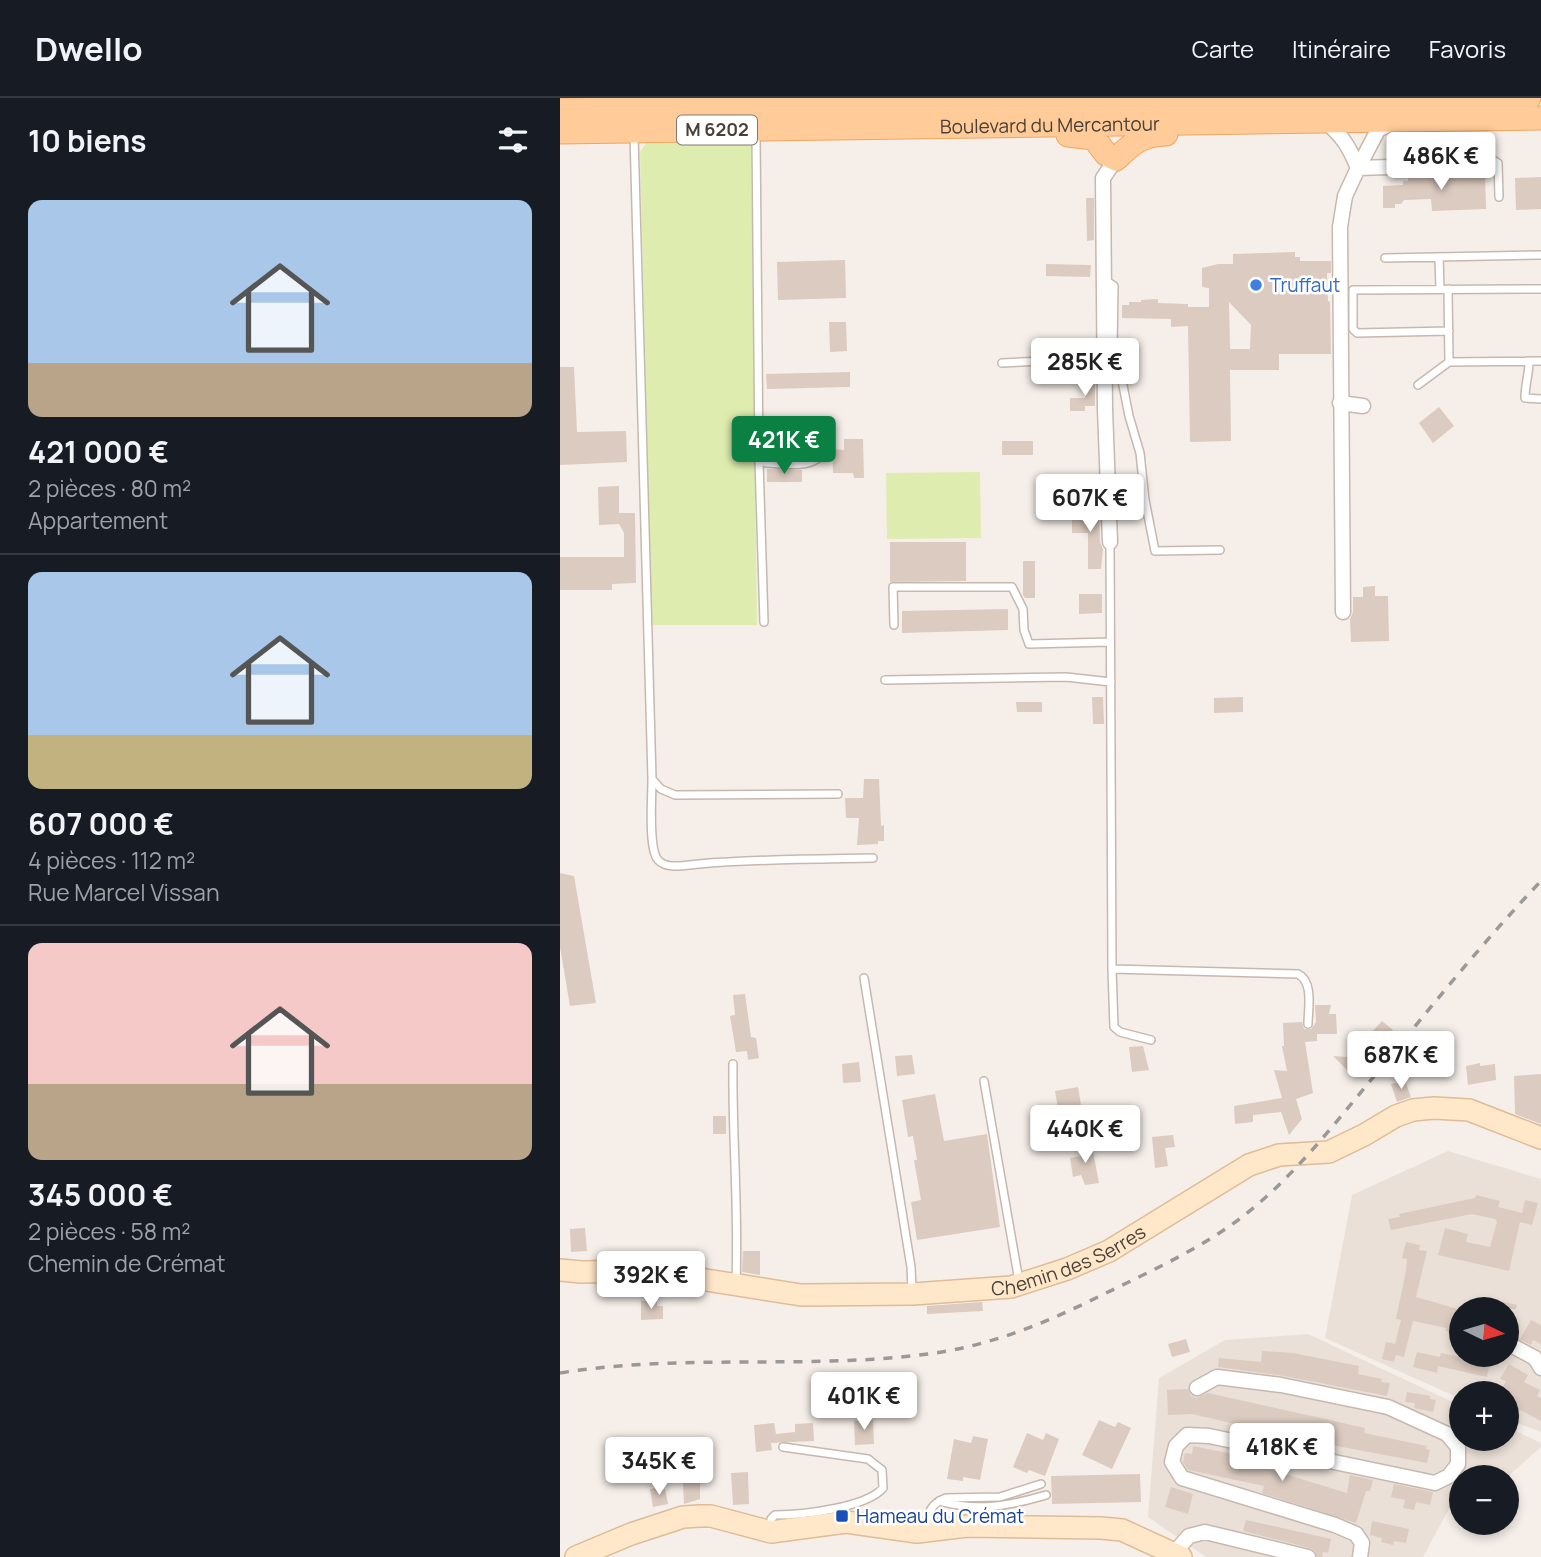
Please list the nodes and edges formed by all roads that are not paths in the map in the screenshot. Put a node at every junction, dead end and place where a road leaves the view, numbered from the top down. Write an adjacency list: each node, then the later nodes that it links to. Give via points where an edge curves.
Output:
1 (1529, 98): 2 (main road, Boulevard du Mercantour / M 6202)
2 (560, 110)
3 (1541, 118): 5 (main road, Boulevard du Mercantour / M 6202)
4 (1322, 120): 5 (main road, Boulevard du Mercantour / M 6202); 6 (main road, Boulevard du Mercantour / M 6202); 13 (street, via 1344,139)
5 (1398, 120): 13 (street, via 1378,130)
6 (1215, 122): 7 (main road, Boulevard du Mercantour / M 6202); 11 (main road, via 1200,131 1137,140)
7 (1028, 127): 8 (main road, Boulevard du Mercantour / M 6202); 11 (main road, via 1052,135 1094,138 1106,155)
8 (756, 130): 9 (main road, Boulevard du Mercantour / M 6202); 32 (lane)
9 (634, 131): 10 (main road, Boulevard du Mercantour / M 6202); 41 (lane)
10 (560, 132)
11 (1116, 159): 18 (street, via 1103,178)
12 (1390, 167): 13 (street); 14 (lane, via 1427,156 1488,157 1498,163)
13 (1358, 168): 29 (street, via 1345,196 1340,228)
14 (1499, 197)
15 (1541, 255): 16 (lane)
16 (1439, 257): 17 (lane); 19 (lane)
17 (1385, 258)
18 (1104, 280): 22 (street); 34 (lane, via 1114,286 1112,349 1140,453 1155,551)
19 (1444, 289): 20 (lane); 21 (lane); 21 (lane, via 1353,290 1353,329)
20 (1541, 289)
21 (1449, 331): 25 (lane)
22 (1104, 341): 26 (lane, via 1084,370 1077,371 1067,359); 33 (street)
23 (1529, 361): 24 (lane); 25 (lane); 28 (lane, via 1525,398)
24 (1541, 361)
25 (1449, 362): 27 (lane)
26 (1002, 363)
27 (1418, 385)
28 (1541, 399)
29 (1340, 403): 30 (street); 35 (street)
30 (1363, 406)
31 (826, 450): 32 (lane, via 813,463)
32 (759, 461): 36 (lane)
33 (1110, 542): 38 (lane)
34 (1220, 550)
35 (1343, 612)
36 (764, 622)
37 (894, 625): 38 (lane, via 894,587 1012,587 1023,609 1029,643)
38 (1110, 642): 40 (lane)
39 (884, 680): 40 (lane, via 1066,677)
40 (1111, 682): 44 (lane)
41 (652, 779): 42 (lane, via 675,795); 43 (lane, via 653,843 655,857 662,864)
42 (838, 794)
43 (873, 858)
44 (1112, 969): 46 (lane, via 1298,974 1308,984); 47 (lane, via 1114,1027)
45 (864, 978): 54 (lane)
46 (1308, 1024)
47 (1151, 1040)
48 (733, 1064): 53 (lane)
49 (984, 1081): 52 (lane)
50 (1541, 1138): 52 (street, Chemin des Serres, via 1469,1110 1413,1110 1329,1152 1279,1156 1249,1165 1109,1251)
51 (560, 1270): 53 (street, Chemin des Serres, via 649,1271)
52 (1019, 1285): 54 (street, Chemin des Serres)
53 (735, 1286): 54 (street, Chemin des Serres, via 801,1296)
54 (913, 1294)
55 (1519, 1349): 56 (street, via 1535,1358)
56 (1541, 1368)
57 (1197, 1388): 67 (street, via 1217,1377 1280,1385 1388,1407 1447,1434 1458,1447 1458,1464 1449,1476 1435,1483 1209,1436 1187,1435 1176,1446 1172,1462 1182,1478 1335,1525 1356,1535 1362,1543)
58 (783, 1447): 63 (lane, via 868,1459 882,1470 883,1488 862,1501 803,1515 775,1515)
59 (1041, 1484): 61 (lane, via 999,1497)
60 (1046, 1495): 61 (lane, via 997,1507 957,1507)
61 (939, 1501): 62 (lane, via 927,1517)
62 (927, 1531): 63 (street, via 846,1522); 64 (street, via 990,1525 1122,1530)
63 (771, 1532): 65 (street, via 711,1516 683,1517)
64 (1177, 1555): 66 (street, via 1189,1536 1205,1532)
65 (576, 1557)
66 (1308, 1557)
67 (1360, 1557)

